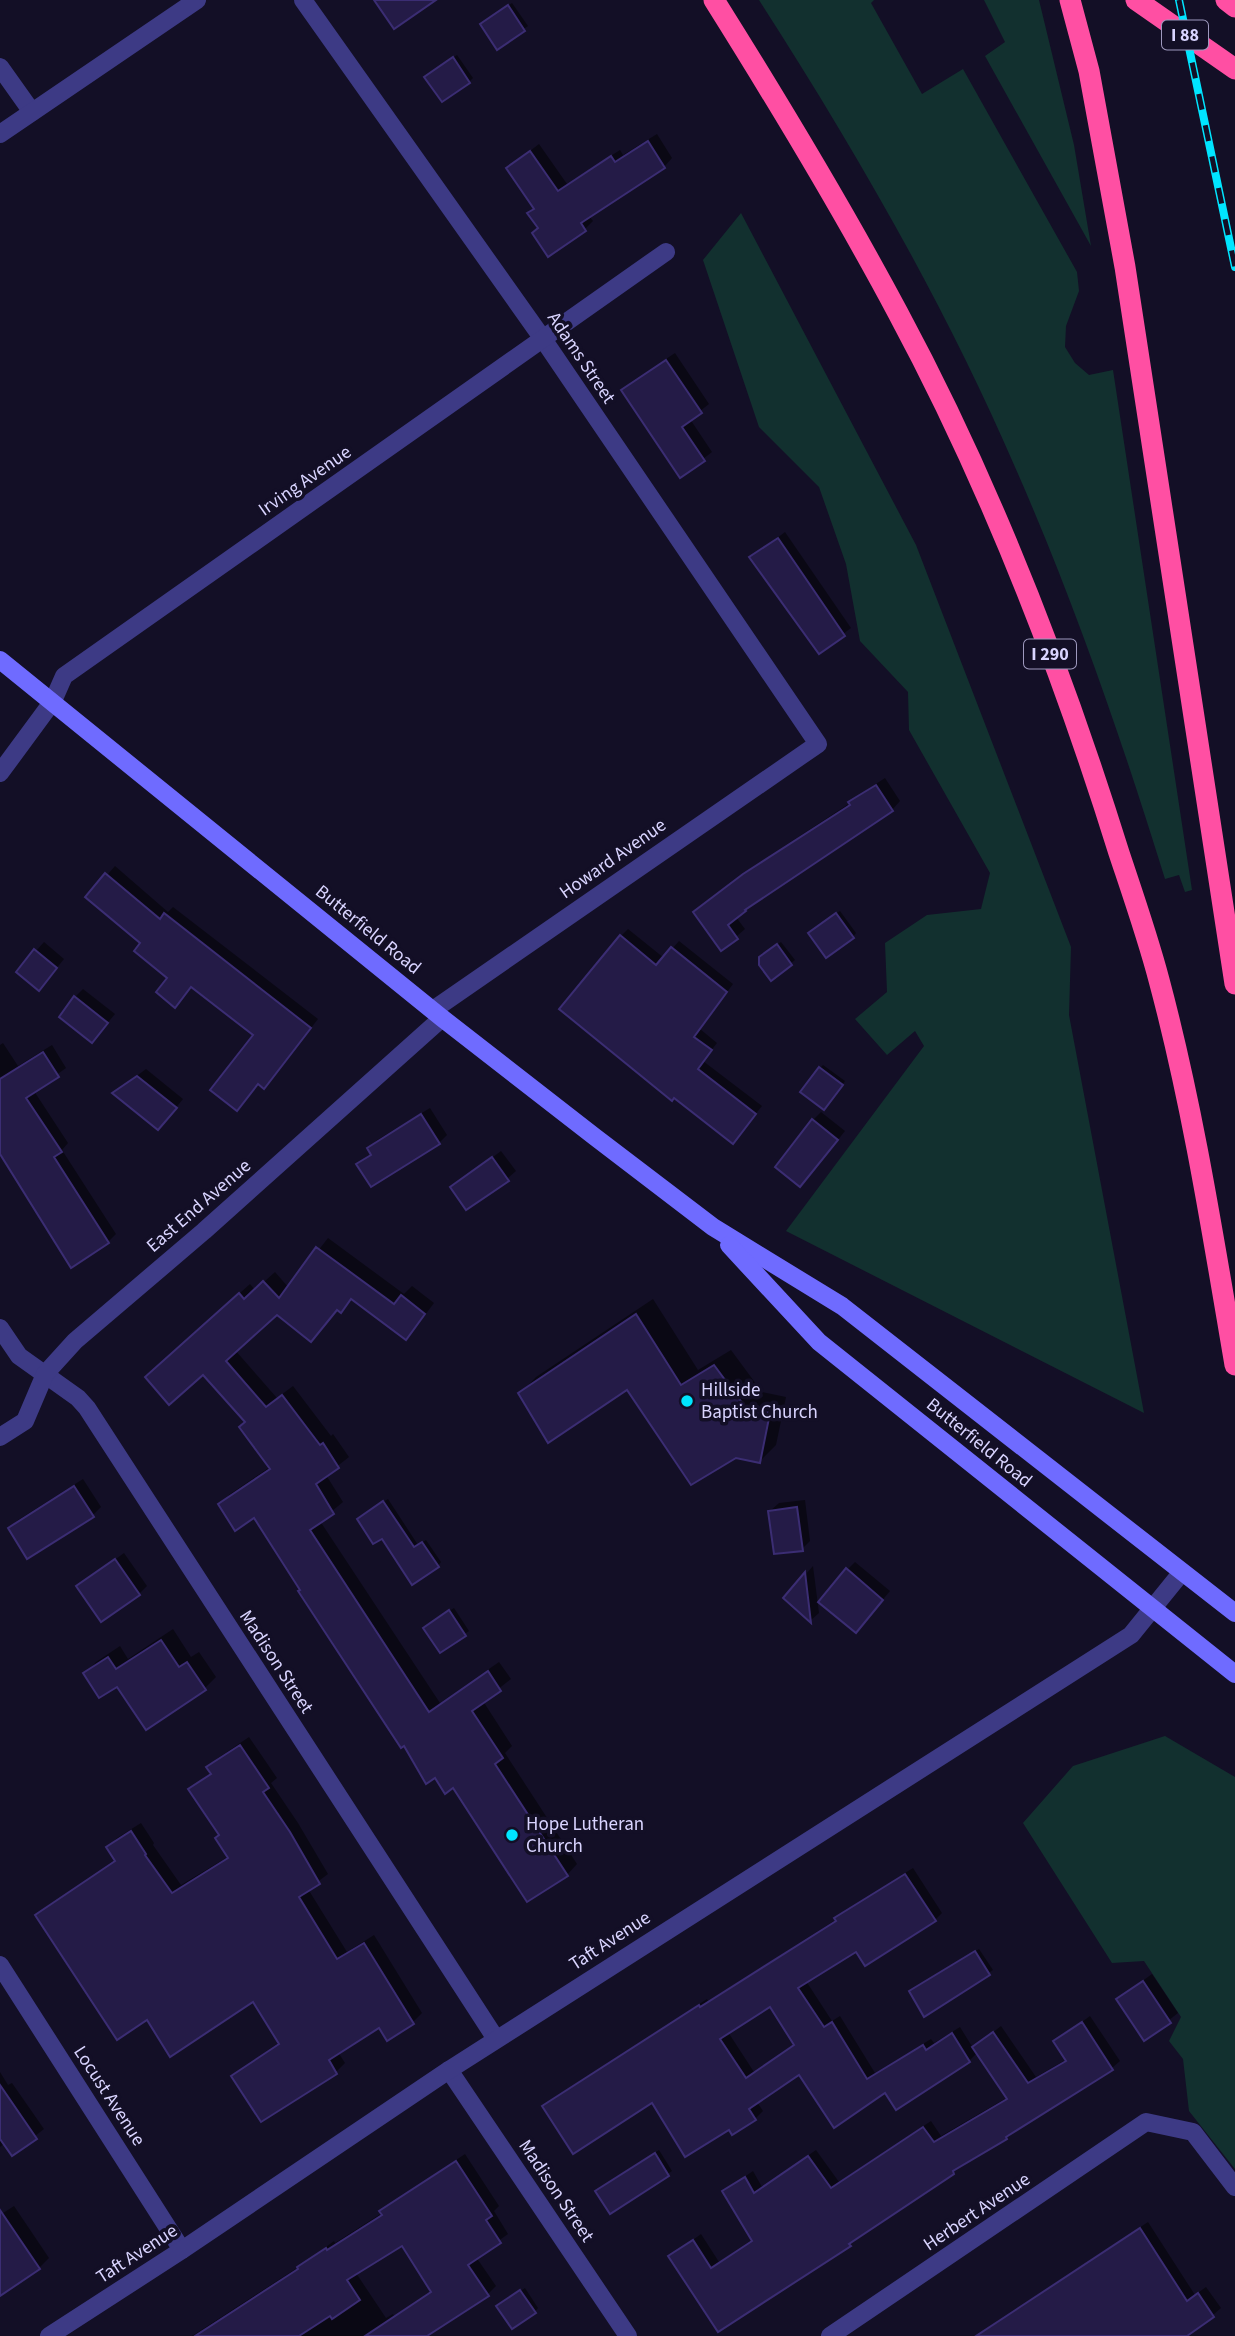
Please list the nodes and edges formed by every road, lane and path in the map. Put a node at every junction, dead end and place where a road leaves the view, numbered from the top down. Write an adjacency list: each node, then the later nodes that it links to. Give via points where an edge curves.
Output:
1 (197, 0): 10 (street)
2 (303, 0): 13 (street, Adams Street)
3 (714, 0): 22 (highway, I 290, via 830,190 899,315 1023,579 1108,816 1159,979 1192,1122)
4 (1070, 0): 18 (highway, via 1089,71 1125,267)
5 (1136, 0): 9 (highway, I 88)
6 (1226, 0): 7 (highway, I 88)
7 (1235, 7)
8 (0, 67): 10 (street)
9 (1235, 69)
10 (32, 112): 11 (street)
11 (0, 134)
12 (666, 252): 13 (street, Irving Avenue)
13 (543, 339): 15 (street, Irving Avenue, via 64,676); 16 (street, Adams Street)
14 (0, 660): 15 (main road, Butterfield Road)
15 (53, 701): 17 (street, Irving Avenue); 19 (main road, Butterfield Road)
16 (818, 744): 19 (street, Howard Avenue)
17 (0, 773)
18 (1235, 984)
19 (437, 1014): 20 (main road, Butterfield Road); 23 (street, East End Avenue, via 204,1231 75,1341)
20 (713, 1227): 25 (main road, Butterfield Road, via 842,1306); 26 (main road, Butterfield Road, via 819,1342)
21 (0, 1328): 23 (street, Madison Street, via 19,1356)
22 (1235, 1365)
23 (45, 1374): 24 (street, East End Avenue, via 25,1420); 30 (street, Madison Street, via 87,1408)
24 (0, 1437)
25 (1182, 1572): 26 (street, Taft Avenue); 27 (main road, Butterfield Road)
26 (1152, 1608): 28 (main road, Butterfield Road); 30 (street, Taft Avenue, via 1131,1635)
27 (1235, 1613)
28 (1235, 1674)
29 (0, 1965): 33 (street, Locust Avenue)
30 (496, 2039): 31 (street, Taft Avenue)
31 (449, 2070): 33 (street, Taft Avenue); 35 (street, Madison Street)
32 (1235, 2187): 36 (street, Herbert Avenue, via 1193,2132 1146,2122)
33 (183, 2250): 34 (street, Taft Avenue)
34 (49, 2336)
35 (628, 2336)
36 (831, 2336)

